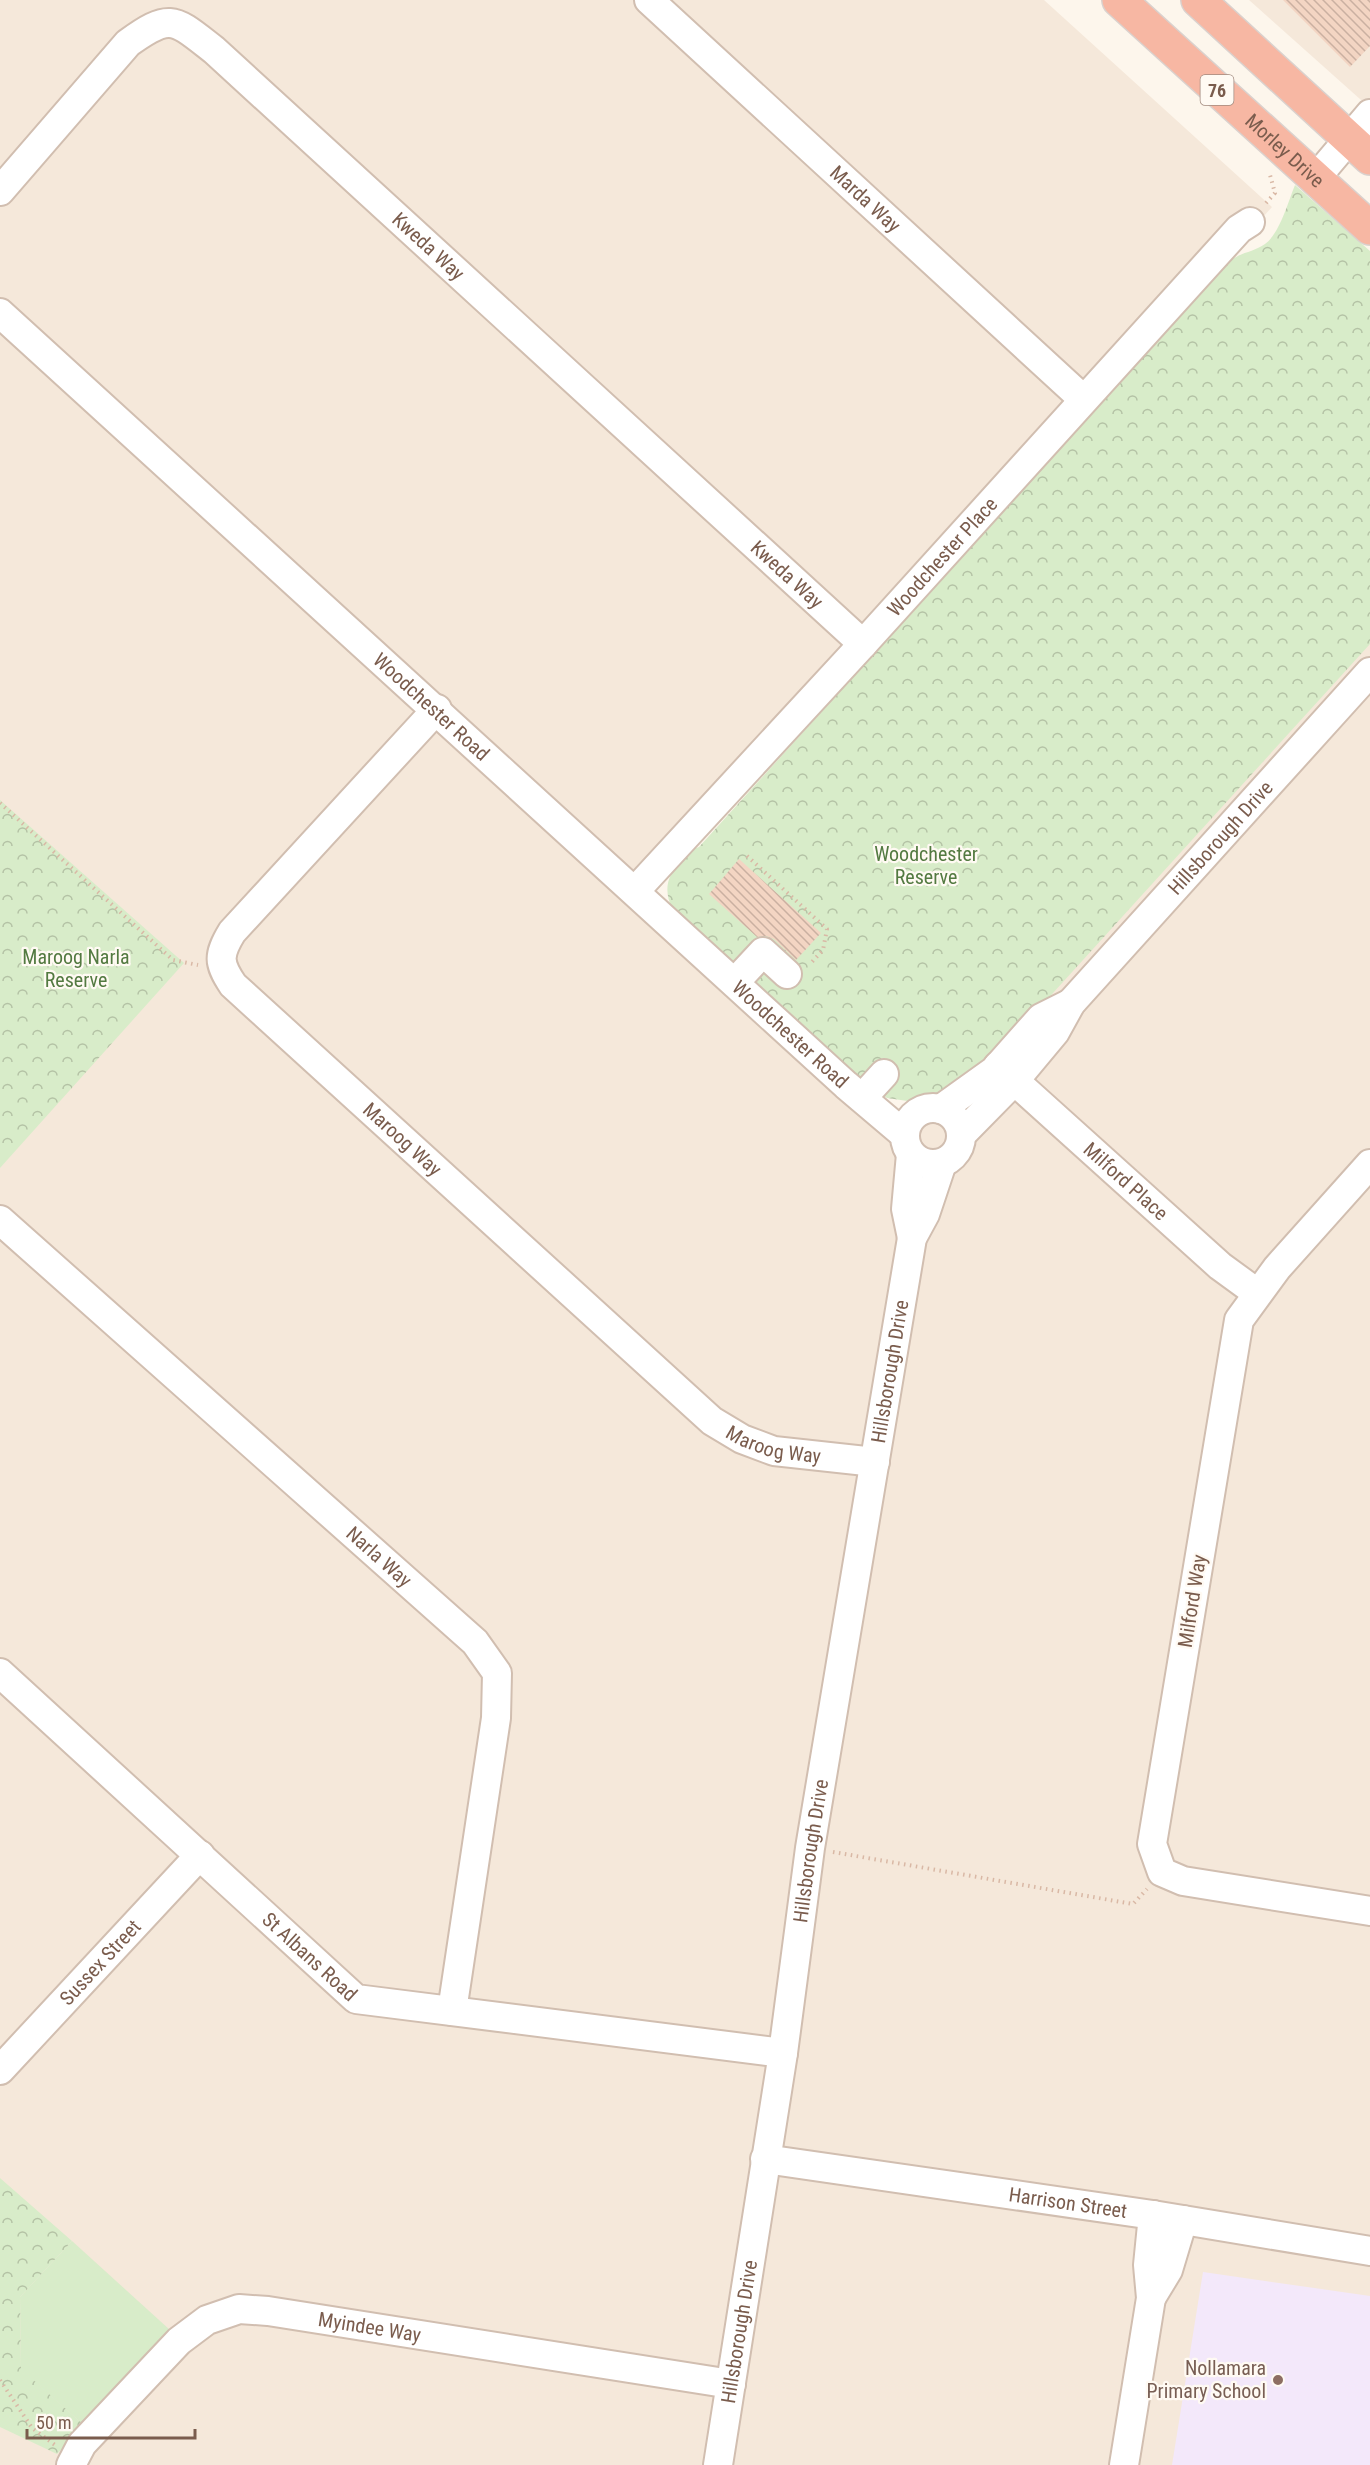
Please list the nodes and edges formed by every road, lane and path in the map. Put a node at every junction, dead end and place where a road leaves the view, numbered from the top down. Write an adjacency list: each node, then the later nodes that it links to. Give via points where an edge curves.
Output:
1 (649, 0): 11 (street, Marda Way)
2 (1119, 0): 6 (highway, Morley Drive / 76)
3 (1198, 0): 5 (highway)
4 (1370, 114): 5 (street)
5 (1359, 148): 6 (street)
6 (1314, 179): 9 (highway, Morley Drive / 76)
7 (0, 191): 12 (street, Kweda Way, via 128,43 151,26 167,21 183,26 214,50)
8 (1250, 222): 11 (street, Woodchester Place, via 1239,229)
9 (1370, 228)
10 (0, 314): 14 (street, Woodchester Road)
11 (1083, 399): 12 (street, Woodchester Place)
12 (863, 644): 17 (street, Woodchester Place)
13 (1370, 672): 21 (street, Hillsborough Drive, via 1071,1003 1055,1032)
14 (437, 709): 17 (street, Woodchester Road); 19 (street, via 232,932 221,951)
15 (0, 803): 19 (path, via 173,960)
16 (747, 856): 18 (path, via 827,929 823,950)
17 (635, 891): 20 (street, Woodchester Road)
18 (799, 969): 20 (street, via 763,952)
19 (222, 970): 32 (street, Maroog Way, via 233,985 712,1421 742,1439 774,1451)
20 (735, 982): 23 (street, Woodchester Road)
21 (1007, 1073): 24 (street, Hillsborough Drive); 25 (street, Hillsborough Drive); 31 (street, Milford Place, via 1220,1266)
22 (884, 1074): 23 (street)
23 (862, 1098): 24 (street, Woodchester Road, via 893,1106); 26 (street, Woodchester Road)
24 (936, 1108): 25 (street, via 957,1120); 26 (street, via 912,1116)
25 (962, 1134): 27 (street, via 953,1156)
26 (908, 1144): 27 (street, via 931,1165); 30 (street, Hillsborough Drive, via 906,1209)
27 (942, 1163): 30 (street, Hillsborough Drive, via 925,1214)
28 (1370, 1164): 31 (street, Milford Way)
29 (0, 1220): 38 (street, Narla Way, via 466,1634 498,1673 496,1718)
30 (912, 1238): 32 (street, Hillsborough Drive)
31 (1257, 1293): 36 (street, Milford Way, via 1239,1320 1152,1844)
32 (875, 1462): 34 (street, Hillsborough Drive)
33 (0, 1673): 35 (street, St Albans Road)
34 (810, 1848): 36 (path, via 1133,1905); 39 (street, Hillsborough Drive)
35 (200, 1855): 38 (street, St Albans Road, via 357,1999); 40 (street, Sussex Street)
36 (1162, 1872): 37 (street, via 1183,1881)
37 (1370, 1911)
38 (452, 2010): 39 (street, St Albans Road)
39 (783, 2052): 41 (street, Hillsborough Drive)
40 (0, 2070)
41 (765, 2159): 42 (street, Harrison Street); 47 (street, Hillsborough Drive)
42 (1154, 2215): 43 (street, Harrison Street); 45 (street, via 1148,2265)
43 (1183, 2220): 44 (street, Harrison Street); 45 (street, via 1168,2270)
44 (1370, 2251)
45 (1151, 2298): 50 (street)
46 (0, 2380): 48 (path, via 41,2436)
47 (730, 2384): 48 (street, Myindee Way, via 239,2309 207,2320 179,2341 82,2444); 49 (street, Hillsborough Drive)
48 (74, 2460)
49 (718, 2465)
50 (1124, 2465)

